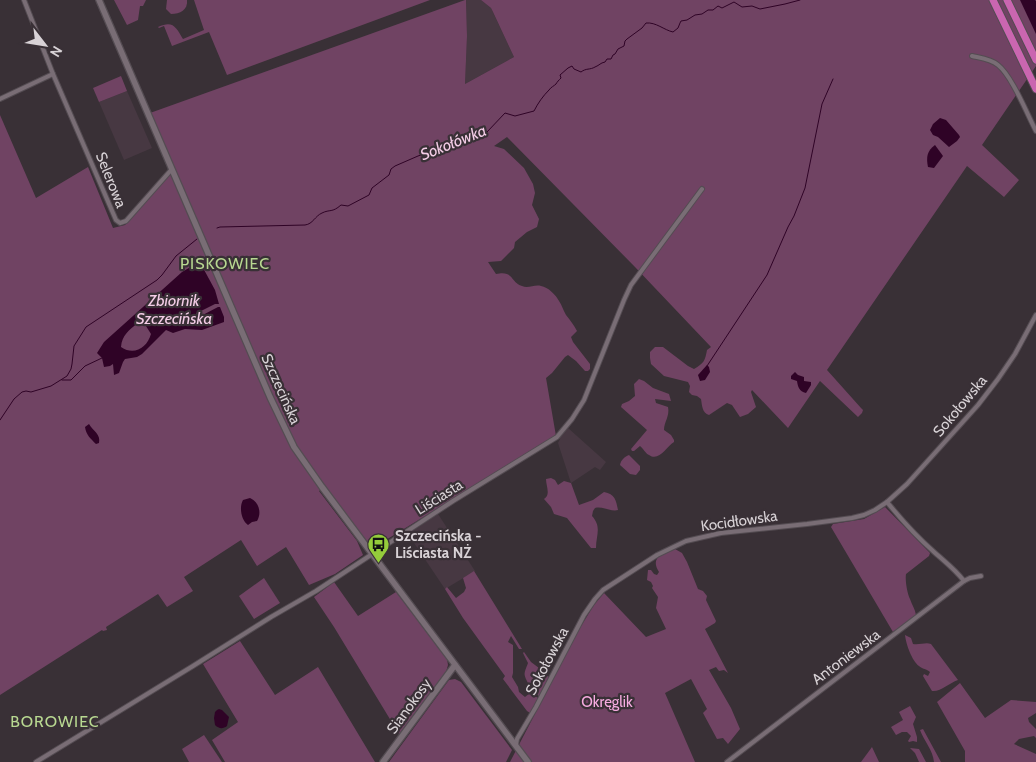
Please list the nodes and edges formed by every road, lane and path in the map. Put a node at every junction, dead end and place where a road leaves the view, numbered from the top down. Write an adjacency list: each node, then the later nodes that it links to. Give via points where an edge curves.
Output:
1 (24, 0): 7 (street, Selerowa)
2 (99, 0): 11 (main road, Szczecińska)
3 (993, 0): 8 (highway)
4 (1007, 0): 6 (highway)
5 (972, 56): 10 (street, via 998,64)
6 (1036, 60)
7 (53, 74): 9 (street); 11 (street, Selerowa, via 118,222 126,221)
8 (1036, 89)
9 (0, 99)
10 (1036, 131)
11 (172, 169): 15 (main road, Szczecińska, via 294,446)
12 (702, 190): 15 (street, Liściasta, via 631,285 584,400 561,432)
13 (1036, 315): 14 (street, Sokołowska, via 992,388 913,478)
14 (887, 502): 17 (street); 18 (street, Kocidłowska, via 869,513 852,518 721,533 686,541 657,555)
15 (372, 554): 19 (main road, Szczecińska); 21 (street, Liściasta)
16 (981, 576): 17 (street, Antoniewska)
17 (964, 581): 24 (street, Antoniewska)
18 (603, 590): 20 (street, Sokołowska, via 584,615)
19 (455, 665): 20 (main road, Szczecińska); 22 (main road, Sianokosy)
20 (516, 745): 23 (main road, Szczecińska)
21 (36, 762)
22 (383, 762)
23 (528, 762)
24 (727, 762)

